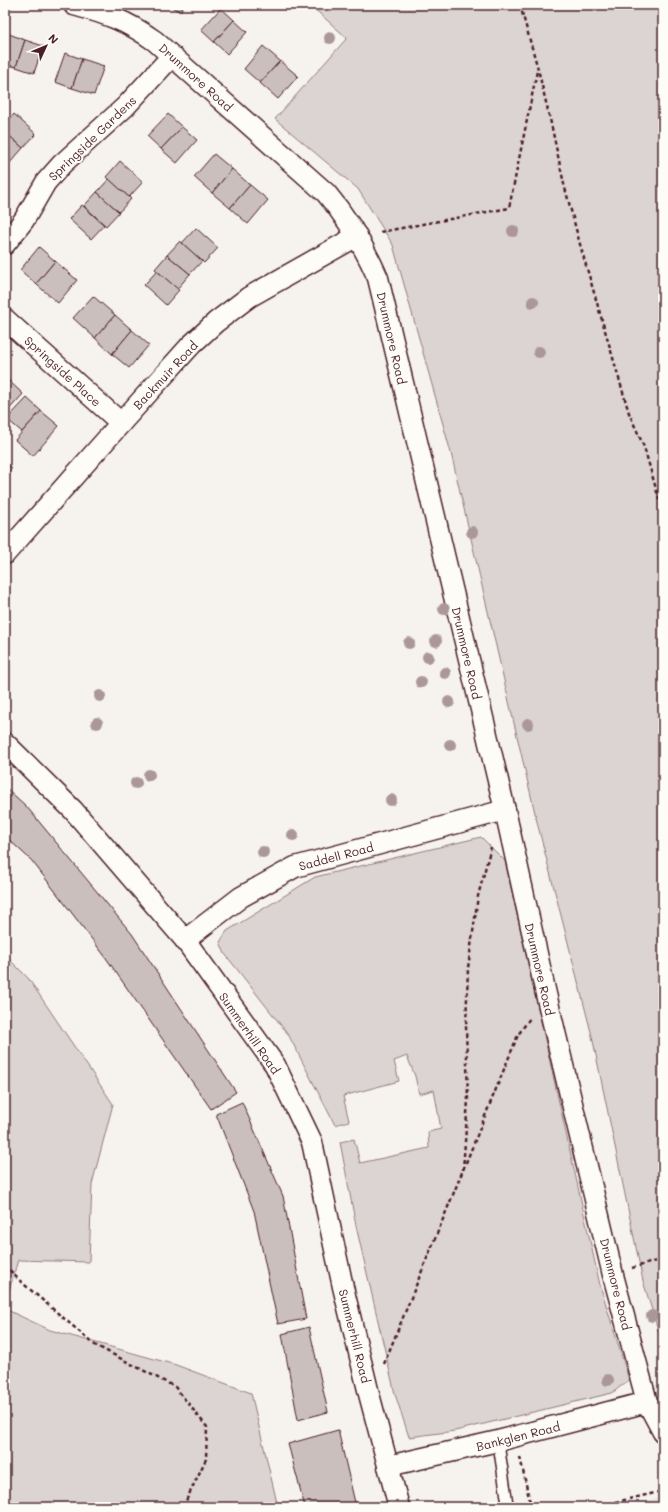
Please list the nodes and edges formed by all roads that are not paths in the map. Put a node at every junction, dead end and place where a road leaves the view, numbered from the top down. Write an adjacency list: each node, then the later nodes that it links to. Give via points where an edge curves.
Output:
1 (74, 5): 2 (street, Drummore Road, via 119,19 155,41)
2 (172, 56): 3 (street, Drummore Road, via 326,193 343,213); 4 (street, Springside Gardens, via 125,107 62,164 46,182 24,220)
3 (357, 236): 6 (street, Backmuir Road, via 234,307 191,345); 9 (street, Drummore Road, via 378,278)
4 (5, 244)
5 (5, 319): 6 (street, Springside Place)
6 (120, 423): 7 (street, Backmuir Road)
7 (5, 554)
8 (5, 743): 10 (street, Summerhill Road, via 73,810)
9 (505, 810): 10 (street, Saddell Road, via 295,867 241,898); 11 (street, Drummore Road, via 613,1275)
10 (185, 940): 14 (street, Summerhill Road, via 275,1065 312,1142 342,1287)
11 (647, 1402): 12 (street, Drummore Road); 13 (street, Bankglen Road)
12 (663, 1432)
13 (507, 1439): 14 (street, Bankglen Road); 16 (lane)
14 (388, 1466): 15 (street, Summerhill Road)
15 (399, 1507)
16 (508, 1507)

